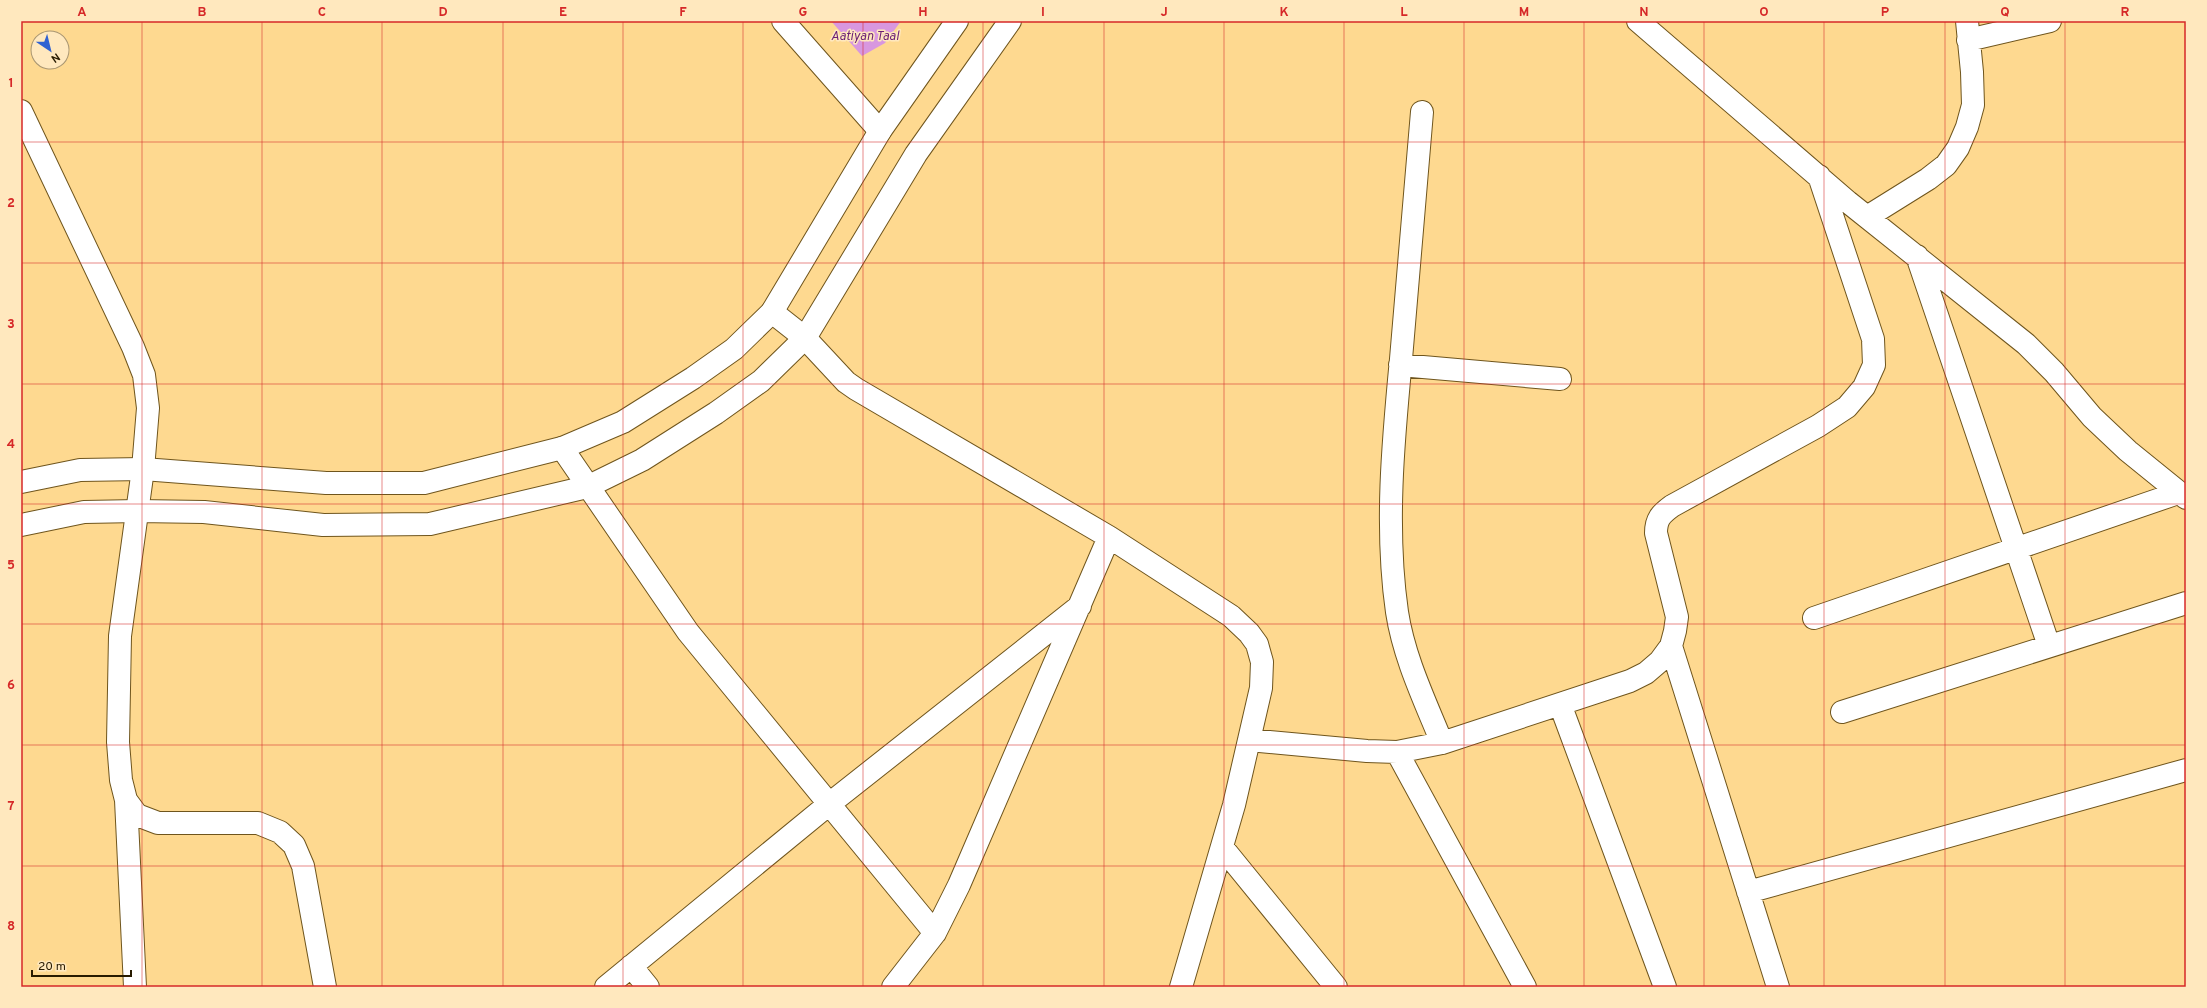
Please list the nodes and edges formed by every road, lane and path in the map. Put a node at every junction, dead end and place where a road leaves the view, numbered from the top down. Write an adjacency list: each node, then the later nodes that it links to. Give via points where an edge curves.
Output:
1 (783, 21): 9 (street)
2 (957, 21): 9 (street)
3 (1010, 21): 14 (street, via 916,154)
4 (1638, 21): 10 (street)
5 (2050, 21): 6 (street)
6 (1967, 30): 11 (street, via 1973,105 1958,148 1946,165 1928,179)
7 (21, 110): 18 (street, via 134,347 144,375 148,408)
8 (1422, 112): 15 (street)
9 (880, 131): 13 (street)
10 (1819, 176): 11 (street); 29 (street, via 1873,339 1874,365 1864,387 1847,407 1818,426 1661,514 1656,523 1656,533 1676,617)
11 (1868, 217): 12 (street)
12 (1917, 256): 21 (street, via 2026,344 2092,417); 25 (street)
13 (772, 312): 14 (street); 17 (street, via 734,349 693,378 623,422)
14 (805, 338): 20 (street, via 761,381 716,413 642,460); 24 (street, via 846,382 856,389)
15 (1400, 365): 16 (street); 34 (street, via 1392,528 1397,612 1408,656)
16 (1560, 379)
17 (562, 448): 18 (street, via 424,483 326,483); 20 (street)
18 (143, 469): 19 (street, via 80,470); 22 (street)
19 (21, 482)
20 (587, 487): 22 (street, via 430,524 323,525 204,512); 38 (street, via 688,632)
21 (2182, 496): 25 (street)
22 (138, 511): 23 (street, via 84,512); 37 (street, via 120,636 118,742 121,780)
23 (21, 525)
24 (1109, 537): 27 (street); 33 (street, via 1231,616 1249,632 1257,644 1262,662 1261,688)
25 (2015, 549): 28 (street); 30 (street)
26 (2186, 603): 30 (street)
27 (1080, 606): 38 (street); 41 (street, via 959,885)
28 (1814, 618)
29 (1671, 646): 31 (street, via 1660,661 1646,673 1630,681); 40 (street)
30 (2049, 646): 32 (street)
31 (1560, 704): 34 (street); 51 (street)
32 (1842, 712)
33 (1249, 740): 35 (street, via 1367,752); 39 (street)
34 (1442, 743): 35 (street)
35 (1397, 752): 50 (street)
36 (2186, 770): 40 (street)
37 (126, 800): 43 (street); 44 (street, via 137,815 158,823 258,823 280,832 294,844 303,866)
38 (828, 805): 41 (street); 42 (street)
39 (1222, 847): 48 (street); 49 (street)
40 (1748, 892): 52 (street)
41 (935, 933): 47 (street)
42 (631, 966): 45 (street); 46 (street)
43 (135, 987)
44 (325, 987)
45 (606, 987)
46 (648, 987)
47 (892, 987)
48 (1181, 987)
49 (1336, 987)
50 (1525, 987)
51 (1665, 987)
52 (1778, 987)

